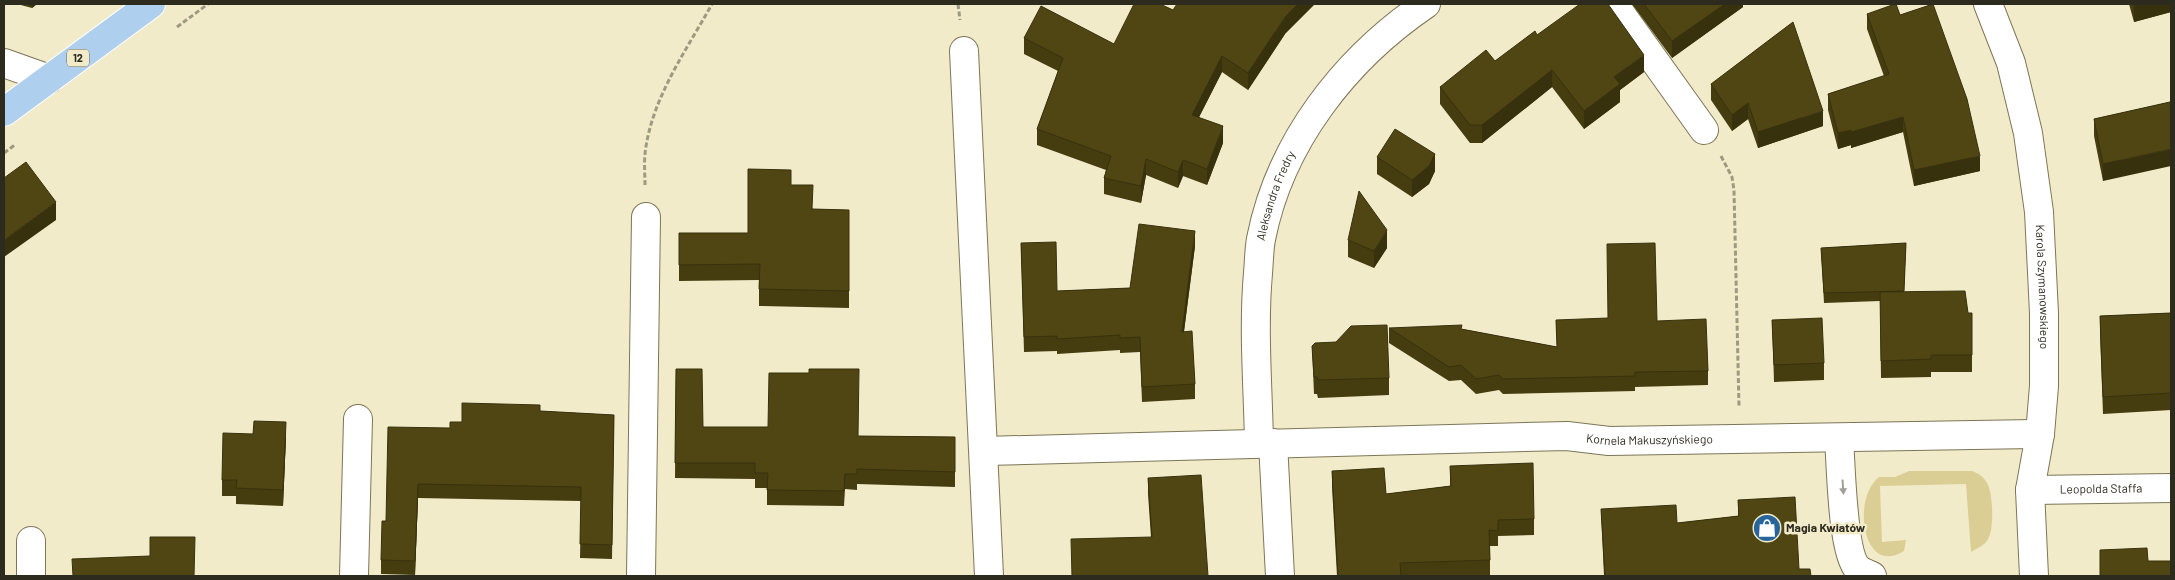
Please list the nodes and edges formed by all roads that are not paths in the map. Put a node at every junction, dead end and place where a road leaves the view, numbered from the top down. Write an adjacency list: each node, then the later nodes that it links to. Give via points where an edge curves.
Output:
1 (151, 4): 7 (main road, 12)
2 (1426, 4): 14 (street, Aleksandra Fredry, via 1387,33 1311,116 1278,178 1261,240 1255,310)
3 (1614, 4): 9 (street)
4 (1988, 4): 12 (street, Karola Szymanowskiego, via 2013,72 2028,133 2039,212 2044,314)
5 (964, 51): 15 (street)
6 (4, 62): 7 (street)
7 (49, 79): 8 (main road, 12)
8 (4, 112)
9 (1704, 130)
10 (646, 217): 21 (street)
11 (358, 419): 20 (street)
12 (2040, 434): 13 (street, Kornela Makuszyńskiego); 17 (street, Karola Szymanowskiego)
13 (1839, 438): 14 (street, Kornela Makuszyńskiego, via 1609,441 1567,436); 24 (street, one-way to 24, via 1850,555 1858,570)
14 (1266, 443): 15 (street, Kornela Makuszyńskiego); 23 (street, Aleksandra Fredry)
15 (984, 451): 22 (street)
16 (2171, 488): 17 (street, Leopolda Staffa)
17 (2030, 490): 25 (street, Karola Szymanowskiego)
18 (31, 541): 19 (street)
19 (31, 576)
20 (354, 576)
21 (641, 576)
22 (989, 576)
23 (1280, 576)
24 (1872, 576)
25 (2034, 576)

